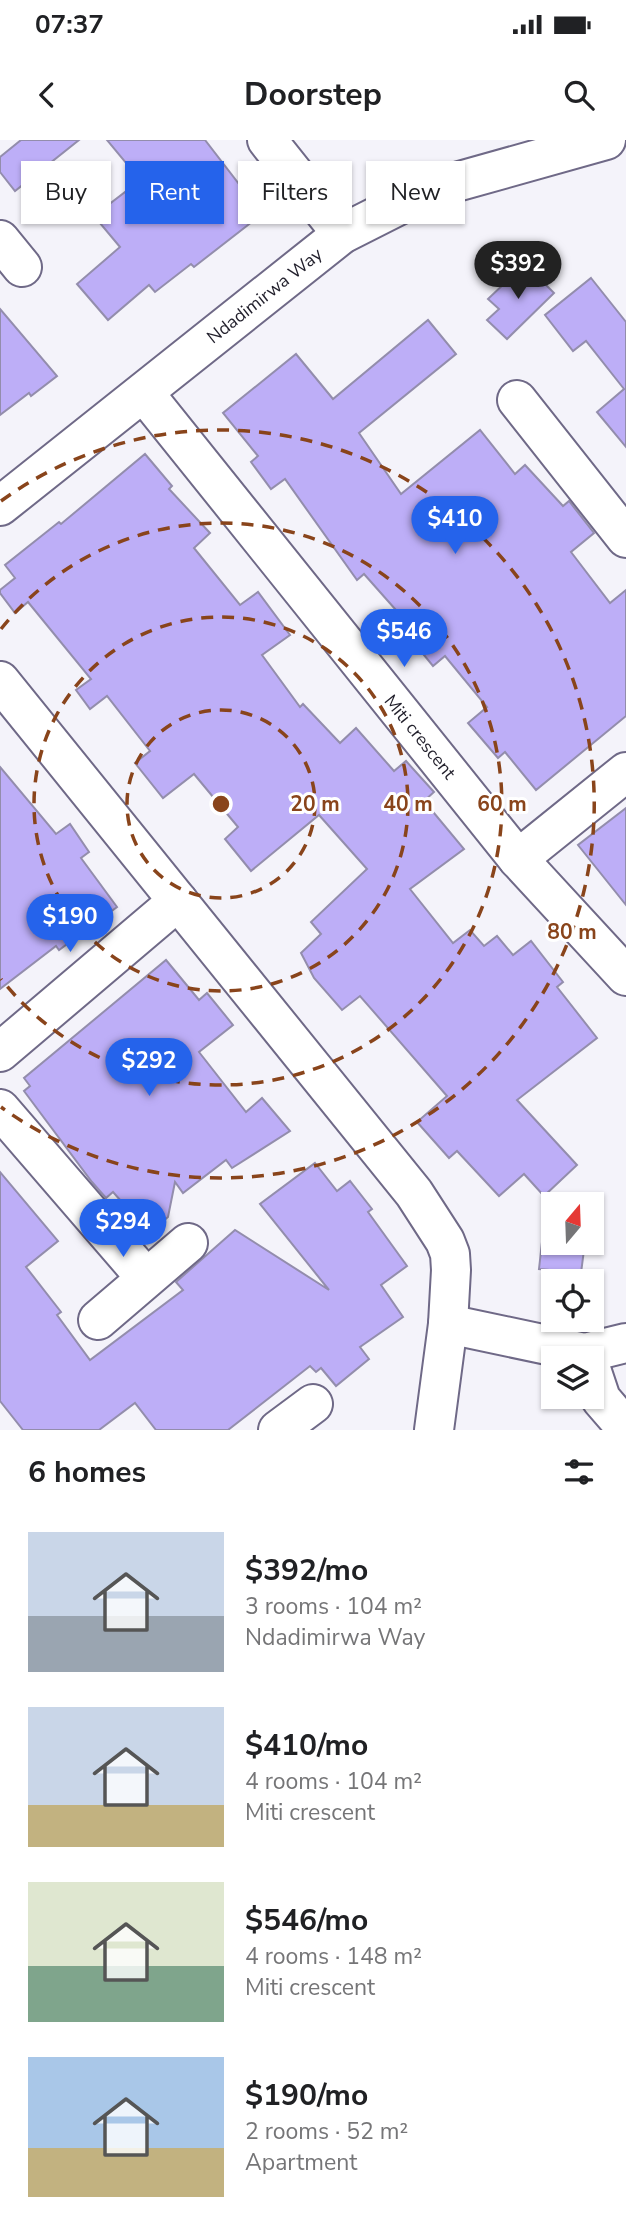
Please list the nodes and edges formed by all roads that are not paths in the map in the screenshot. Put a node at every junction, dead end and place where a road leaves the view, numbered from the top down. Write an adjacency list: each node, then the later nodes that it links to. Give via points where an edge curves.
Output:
1 (267, 140): 3 (street)
2 (606, 140): 3 (street, Ndadimirwa Way, via 425,192)
3 (342, 234): 4 (street, Ndadimirwa Way)
4 (144, 393): 6 (street, Ndadimirwa Way); 10 (street, Miti crescent)
5 (517, 400): 7 (street)
6 (0, 506)
7 (626, 538)
8 (0, 681): 11 (street)
9 (626, 772): 10 (street)
10 (518, 859): 12 (street, Miti crescent)
11 (178, 901): 13 (street); 18 (street, via 414,1193 445,1241 452,1270)
12 (626, 976)
13 (0, 1052)
14 (0, 1109): 16 (street)
15 (188, 1243): 16 (street)
16 (146, 1278): 17 (street)
17 (98, 1320)
18 (448, 1324): 20 (street); 26 (street)
19 (626, 1343): 21 (street)
20 (541, 1349)
21 (604, 1353)
22 (604, 1402): 24 (street)
23 (313, 1404): 25 (street)
24 (626, 1428)
25 (278, 1430)
26 (434, 1430)

